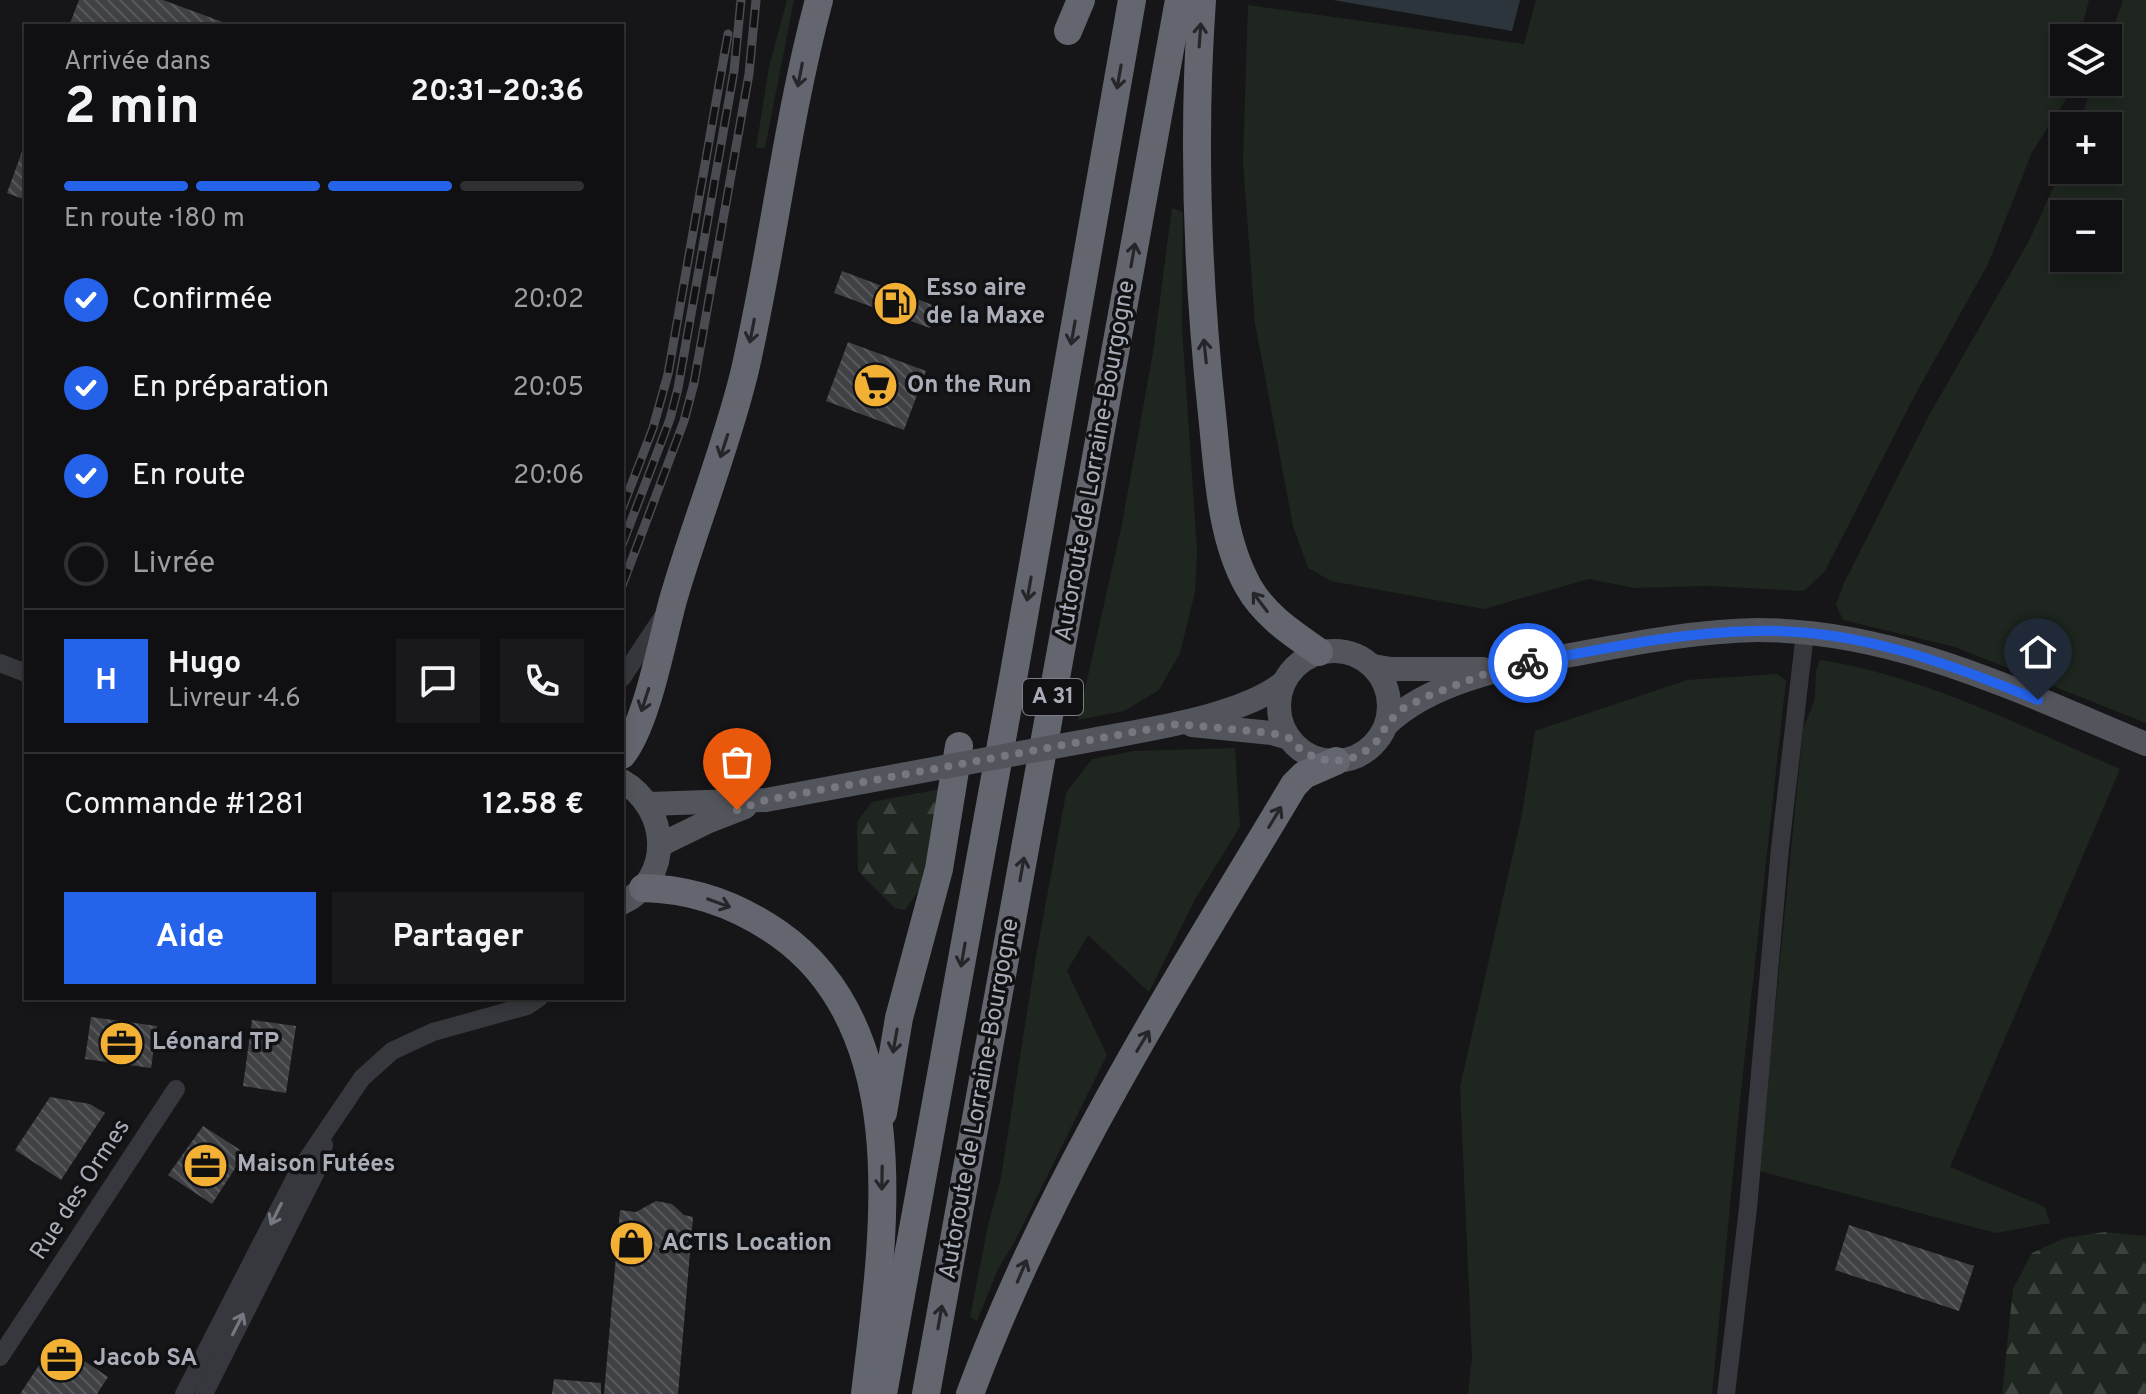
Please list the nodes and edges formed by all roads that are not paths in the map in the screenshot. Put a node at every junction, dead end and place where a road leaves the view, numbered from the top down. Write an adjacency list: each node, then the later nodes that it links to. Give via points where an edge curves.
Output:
1 (819, 0): 7 (highway, one-way to 7, via 739,396)
2 (1081, 0): 6 (highway)
3 (1132, 0): 36 (highway, Autoroute de Lorraine-Bourgogne / A 31, one-way to 36)
4 (1179, 0): 37 (highway, Autoroute de Lorraine-Bourgogne / A 31, one-way to 4)
5 (1202, 0): 9 (highway, one-way to 5, via 1273,619 1258,601 1247,585 1226,523 1201,314 1196,210)
6 (1068, 31)
7 (674, 598): 14 (street); 20 (highway, one-way to 20, via 639,720)
8 (1805, 633): 12 (main road, via 1710,633); 19 (main road, via 1872,643 1933,660); 39 (street)
9 (1319, 652): 11 (main road, via 1347,652); 15 (main road, via 1291,669)
10 (0, 663): 13 (street)
11 (1373, 666): 12 (main road); 17 (main road, via 1388,693)
12 (1501, 668): 17 (main road, via 1430,695 1402,709)
13 (24, 672)
14 (624, 675)
15 (1283, 683): 16 (main road, via 1265,697); 18 (main road, via 1280,721)
16 (1177, 724): 18 (main road); 21 (main road, bridge)
17 (1387, 724): 22 (main road, via 1367,750)
18 (1289, 738): 22 (main road, via 1318,759)
19 (2146, 744)
20 (624, 751)
21 (952, 756): 24 (main road); 31 (highway, one-way to 31, via 939,869 899,1018)
22 (1336, 761): 38 (highway, one-way to 22, via 1036,1237 1107,1103 1294,785)
23 (624, 782): 25 (main road)
24 (766, 800): 25 (main road); 26 (main road)
25 (649, 804): 26 (main road)
26 (660, 845): 27 (main road, via 652,875)
27 (632, 896): 31 (highway, one-way to 31, via 662,889 703,897 740,910 797,947 822,973 850,1022 862,1050)
28 (536, 1000): 30 (street, via 433,1032 392,1051 362,1078)
29 (176, 1089): 32 (street, Rue des Ormes)
30 (331, 1123): 33 (street, one-way to 33, via 297,1174); 34 (street, one-way to 30, via 315,1174)
31 (880, 1130): 35 (highway, one-way to 35, via 881,1255)
32 (0, 1357)
33 (184, 1394)
34 (204, 1394)
35 (865, 1394)
36 (883, 1394)
37 (926, 1394)
38 (970, 1394)
39 (1726, 1394)

